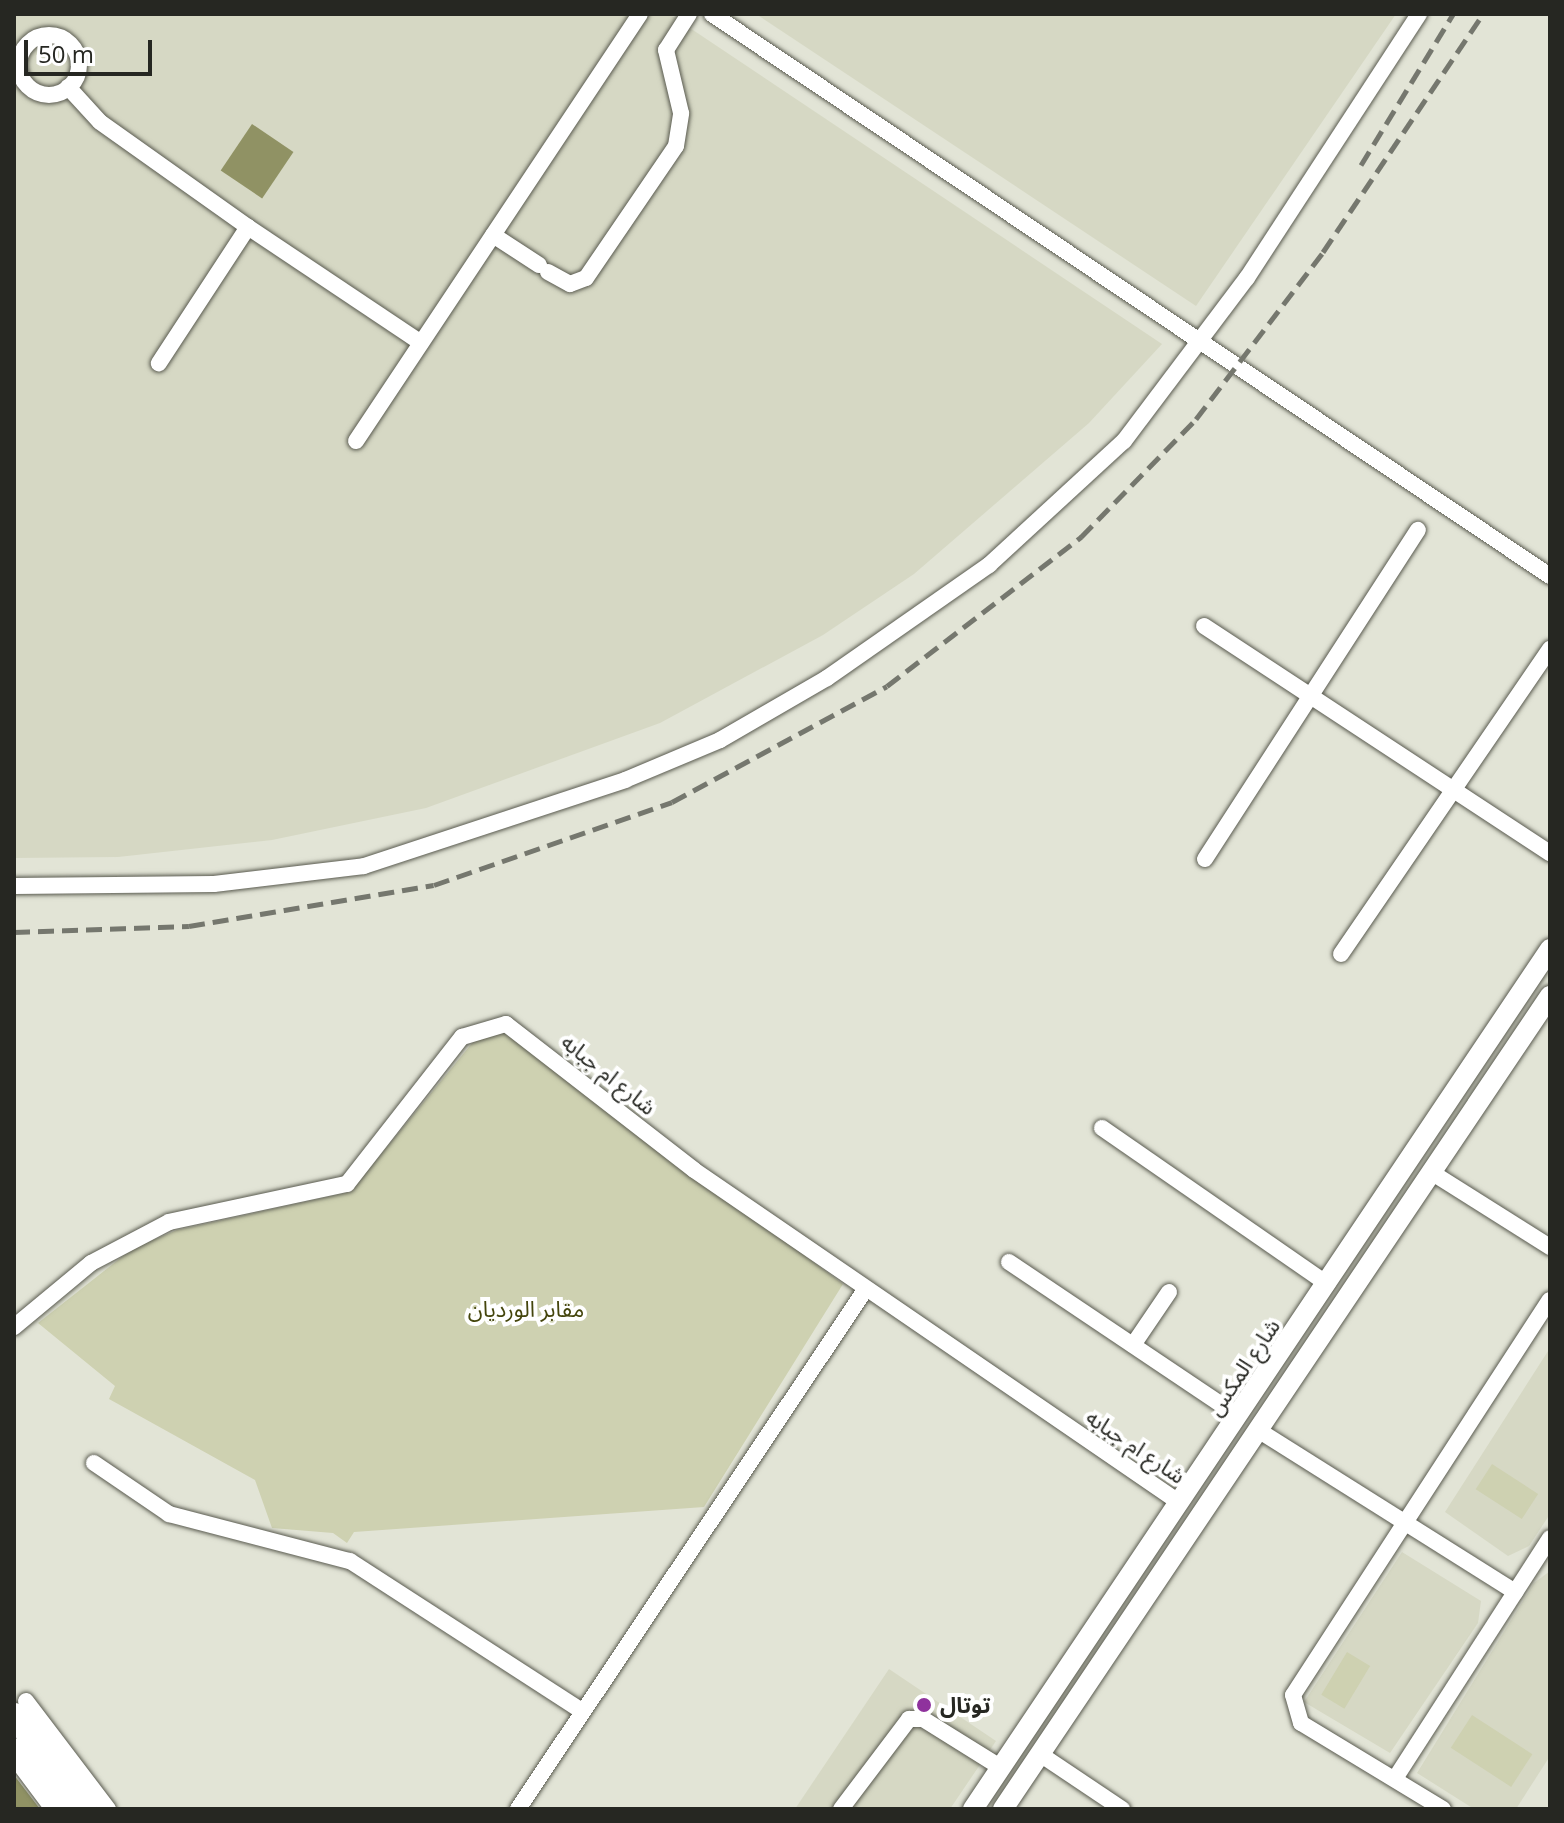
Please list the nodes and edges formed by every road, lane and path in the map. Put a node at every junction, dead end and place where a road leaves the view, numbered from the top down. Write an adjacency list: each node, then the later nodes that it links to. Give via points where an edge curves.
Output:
1 (640, 14): 7 (street)
2 (689, 14): 7 (street, via 666,50 681,113 676,146 586,278 570,284)
3 (712, 14): 9 (street)
4 (1419, 14): 9 (street)
5 (68, 87): 6 (street, via 100,122)
6 (248, 227): 8 (street); 10 (street)
7 (493, 235): 8 (street)
8 (421, 343): 11 (street)
9 (1201, 344): 13 (street); 20 (street, via 1124,441 989,565 868,652 720,740 554,807 364,866 214,884)
10 (159, 363)
11 (356, 441)
12 (1418, 530): 16 (street)
13 (1550, 576)
14 (1204, 626): 16 (street)
15 (1550, 649): 17 (street)
16 (1311, 696): 17 (street); 19 (street)
17 (1454, 790): 18 (street); 22 (street)
18 (1550, 853)
19 (1205, 859)
20 (14, 886)
21 (1550, 949): 28 (main road, شارع المكس)
22 (1341, 954)
23 (1550, 996): 25 (main road)
24 (1102, 1128): 28 (street)
25 (1431, 1172): 26 (street); 35 (main road)
26 (1550, 1247)
27 (1009, 1262): 33 (street)
28 (1327, 1284): 34 (main road, شارع المكس)
29 (865, 1290): 32 (street, شارع ام جبابه, via 694,1170 521,1031 490,1023 462,1037 347,1184 217,1209 142,1234 91,1263); 37 (street, شارع ام جبابه); 42 (street)
30 (1169, 1292): 33 (street)
31 (1550, 1300): 38 (street)
32 (14, 1327)
33 (1133, 1345): 34 (street)
34 (1238, 1416): 37 (main road, شارع المكس)
35 (1258, 1430): 38 (street); 44 (main road)
36 (94, 1463): 42 (street, via 169,1514 350,1561)
37 (1180, 1503): 45 (main road, شارع المكس)
38 (1402, 1523): 40 (street); 46 (street, via 1292,1703 1301,1723)
39 (1550, 1538): 40 (street)
40 (1515, 1592): 46 (street)
41 (20, 1708): 48 (highway); 49 (street)
42 (582, 1711): 50 (street)
43 (14, 1750): 47 (highway)
44 (1040, 1754): 53 (main road); 54 (street)
45 (1000, 1767): 51 (street, via 923,1719 909,1719); 52 (main road, شارع المكس)
46 (1396, 1777): 55 (street)
47 (58, 1809)
48 (85, 1809)
49 (108, 1809)
50 (518, 1809)
51 (841, 1809)
52 (973, 1809)
53 (1003, 1809)
54 (1120, 1809)
55 (1443, 1809)

